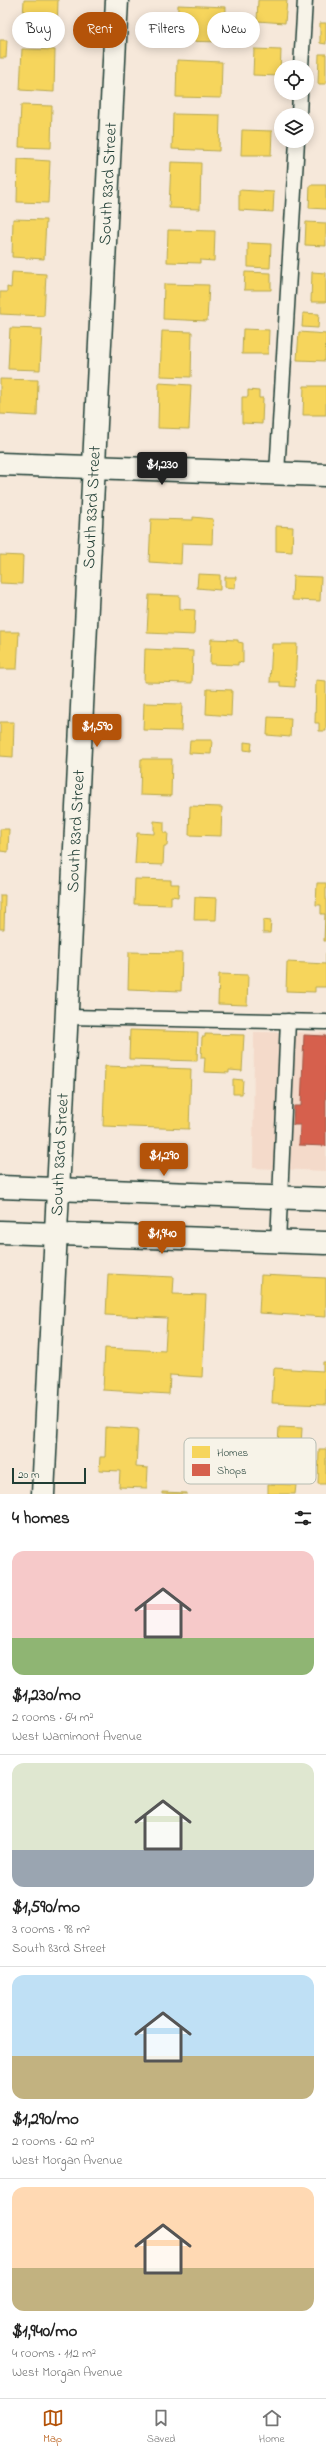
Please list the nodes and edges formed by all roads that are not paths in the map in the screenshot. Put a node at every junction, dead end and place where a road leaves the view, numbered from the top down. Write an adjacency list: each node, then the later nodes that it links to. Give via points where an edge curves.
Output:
1 (118, 0): 6 (street, South 83rd Street)
2 (305, 0): 3 (lane)
3 (301, 60)
4 (297, 148): 7 (lane)
5 (0, 464): 6 (street)
6 (94, 466): 7 (street); 9 (street, South 83rd Street)
7 (277, 473): 8 (street)
8 (326, 475)
9 (67, 1017): 10 (lane); 13 (street, South 83rd Street)
10 (288, 1021): 11 (lane); 14 (lane)
11 (326, 1022)
12 (0, 1188): 13 (street)
13 (58, 1190): 14 (street); 17 (street, South 83rd Street)
14 (280, 1198): 15 (street); 18 (lane)
15 (326, 1199)
16 (0, 1232): 17 (street)
17 (56, 1234): 18 (street); 20 (street, South 83rd Street)
18 (278, 1242): 19 (street)
19 (326, 1243)
20 (43, 1494)

